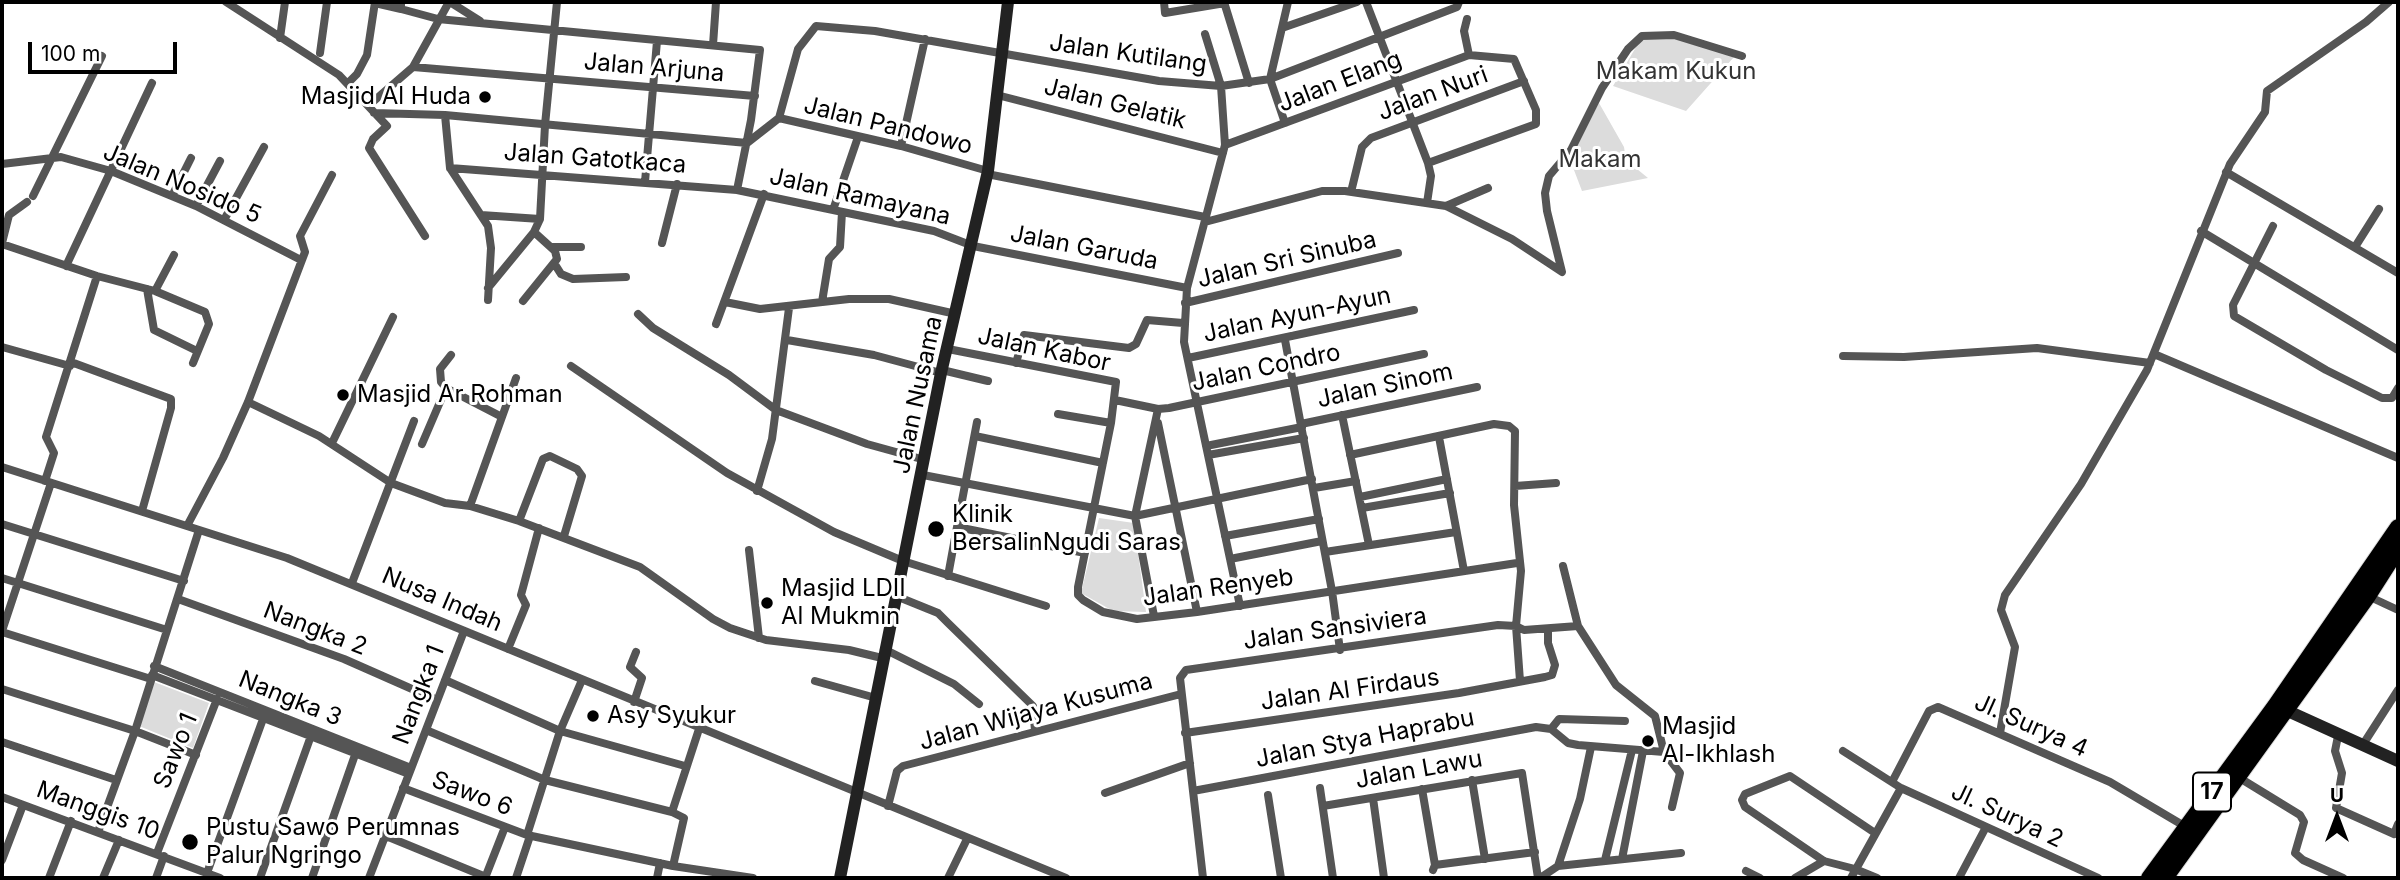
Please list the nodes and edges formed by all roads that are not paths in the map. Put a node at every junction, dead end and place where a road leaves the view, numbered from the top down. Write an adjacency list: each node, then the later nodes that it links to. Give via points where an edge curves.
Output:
1 (226, 2): 24 (street)
2 (284, 2): 24 (street)
3 (327, 2): 28 (street)
4 (449, 2): 17 (street); 19 (street)
5 (557, 2): 21 (street)
6 (716, 2): 27 (street)
7 (1008, 2): 29 (street, Jalan Nusama)
8 (1164, 2): 9 (street, via 1166,13)
9 (1225, 2): 40 (street)
10 (1288, 2): 20 (street)
11 (1357, 2): 20 (street)
12 (1366, 2): 23 (street)
13 (2389, 2): 66 (street, via 2269,88 2259,123)
14 (375, 3): 16 (street); 39 (street, via 367,55)
15 (1459, 3): 23 (street, Jalan Kutilang)
16 (401, 5): 17 (street)
17 (438, 19): 19 (street); 33 (street)
18 (1467, 19): 30 (street, via 1464,31)
19 (481, 22): 21 (street)
20 (1282, 28): 35 (street)
21 (555, 31): 26 (street); 34 (street)
22 (1205, 34): 41 (street)
23 (1380, 37): 35 (street, Jalan Kutilang); 36 (street)
24 (280, 38): 39 (street)
25 (925, 39): 29 (street, Jalan Kutilang); 48 (street, Jalan Kutilang, via 816,26 798,49); 57 (street)
26 (657, 41): 27 (street); 42 (street)
27 (713, 45): 44 (street, via 761,52)
28 (320, 53)
29 (1002, 54): 41 (street, Jalan Kutilang, via 1159,81); 43 (street, Jalan Nusama)
30 (1469, 55): 36 (street, Jalan Elang); 37 (street, via 1511,58)
31 (1742, 56): 79 (street, via 1674,35 1642,36 1628,49 1571,150 1549,176 1547,211 1562,272 1524,246)
32 (102, 57): 59 (street)
33 (413, 67): 34 (street, Jalan Arjuna); 45 (street)
34 (549, 78): 42 (street, Jalan Arjuna); 51 (street)
35 (1270, 79): 40 (street, Jalan Kutilang); 50 (street)
36 (1395, 81): 49 (street); 50 (street, Jalan Elang)
37 (1524, 81): 49 (street, Jalan Nuri); 62 (street, via 1537,121)
38 (152, 83): 65 (street)
39 (348, 83): 45 (street)
40 (1249, 83): 41 (street, Jalan Kutilang)
41 (1221, 86): 58 (street)
42 (653, 88): 44 (street, Jalan Arjuna); 53 (street)
43 (997, 95): 58 (street, Jalan Gelatik); 68 (street, Jalan Nusama)
44 (755, 96): 55 (street)
45 (371, 110): 46 (street); 52 (street)
46 (404, 114): 47 (street); 52 (street)
47 (445, 115): 51 (street); 64 (street)
48 (779, 118): 54 (street, Jalan Pandowo); 55 (street)
49 (1411, 122): 62 (street); 74 (street, Jalan Nuri, via 1365,142)
50 (1285, 123): 58 (street, Jalan Elang)
51 (545, 125): 53 (street); 67 (street)
52 (387, 126): 89 (street, via 369,148)
53 (650, 136): 55 (street); 70 (street)
54 (858, 137): 57 (street, Jalan Pandowo); 81 (street)
55 (747, 143): 73 (street)
56 (264, 146): 85 (street)
57 (901, 146): 68 (street, Jalan Pandowo)
58 (1224, 149): 84 (street)
59 (52, 156): 63 (street, Jalan Nosido 5); 65 (street, Jalan Nosido 5); 90 (street, via 30,199 9,215)
60 (191, 158): 76 (street)
61 (220, 161): 78 (street)
62 (1428, 163): 77 (street)
63 (2, 164)
64 (450, 168): 67 (street, Jalan Gatotkaca); 82 (street)
65 (111, 171): 76 (street, Jalan Nosido 5); 101 (street)
66 (2226, 172): 87 (street); 95 (street)
67 (541, 173): 70 (street, Jalan Gatotkaca); 83 (street)
68 (987, 173): 84 (street); 92 (street, Jalan Nusama)
69 (332, 175): 98 (street, via 300,236 305,252)
70 (645, 182): 71 (street, Jalan Gatotkaca)
71 (677, 184): 73 (street, Jalan Gatotkaca); 91 (street)
72 (1488, 188): 79 (street)
73 (737, 190): 75 (street, Jalan Ramayana)
74 (1351, 192): 77 (street); 84 (street, via 1322,191)
75 (764, 194): 81 (street, Jalan Ramayana); 110 (street)
76 (172, 196): 78 (street, Jalan Nosido 5)
77 (1427, 203): 79 (street)
78 (196, 206): 85 (street, Jalan Nosido 5)
79 (1446, 206)
80 (2379, 209): 95 (street)
81 (837, 211): 92 (street, Jalan Ramayana, via 934,232); 111 (street, via 840,247 829,259)
82 (481, 215): 83 (street); 105 (street, via 490,238)
83 (540, 219): 88 (street)
84 (1205, 219): 106 (street)
85 (224, 220): 98 (street, Jalan Nosido 5)
86 (2273, 226): 100 (street)
87 (2200, 231): 100 (street); 130 (street)
88 (534, 232): 93 (street); 105 (street)
89 (425, 236)
90 (2, 243): 101 (street)
91 (663, 243)
92 (972, 246): 106 (street, Jalan Garuda); 116 (street, Jalan Nusama)
93 (551, 247): 94 (street); 99 (street, via 558,255)
94 (581, 247)
95 (2355, 247): 102 (street)
96 (1398, 253): 112 (street, Jalan Sri Sinuba)
97 (174, 255): 107 (street)
98 (301, 260): 143 (street)
99 (554, 263): 104 (street, via 561,274 573,279); 109 (street)
100 (2256, 263): 124 (street); 141 (street, via 2233,306 2238,320 2382,398 2392,398)
101 (66, 266): 103 (street)
102 (2398, 273)
103 (97, 276): 107 (street); 133 (street)
104 (626, 277)
105 (488, 288): 108 (street)
106 (1187, 288): 112 (street)
107 (151, 290): 125 (street, via 154,330); 125 (street, via 208,316)
108 (488, 300)
109 (523, 300)
110 (725, 302): 113 (street, via 760,309); 119 (street)
111 (822, 302): 113 (street); 116 (street, via 889,299)
112 (1185, 303): 118 (street)
113 (789, 308): 120 (street)
114 (1414, 310): 121 (street, Jalan Ayun-Ayun)
115 (638, 314): 146 (street)
116 (957, 314): 123 (street, Jalan Nusama)
117 (393, 317): 158 (street)
118 (1183, 323): 129 (street); 132 (street, via 1146,320 1136,344 1129,348 1024,334)
119 (716, 324)
120 (787, 340): 135 (street); 146 (street)
121 (1284, 340): 129 (street, Jalan Ayun-Ayun); 138 (street)
122 (2, 347): 133 (street)
123 (948, 349): 132 (street, Jalan Kabor); 135 (street, Jalan Nusama)
124 (2398, 350)
125 (197, 351): 131 (street)
126 (1424, 354): 138 (street, Jalan Condro)
127 (451, 355): 140 (street, via 440,369)
128 (1843, 356): 130 (street, via 1904,357 2037,348)
129 (1188, 358): 144 (street)
130 (2152, 358): 162 (street); 259 (street, via 2087,474 2005,595 2001,610 2015,647)
131 (193, 363)
132 (1016, 363): 142 (street, Jalan Kabor, via 1116,382)
133 (70, 364): 169 (street, via 46,437 54,453); 183 (street, via 171,399)
134 (571, 366): 175 (street)
135 (942, 371): 137 (street); 163 (street, Jalan Nusama)
136 (516, 378): 149 (street)
137 (988, 381)
138 (1293, 382): 144 (street, Jalan Condro); 154 (street)
139 (1478, 387): 148 (street, Jalan Sinom)
140 (446, 388): 149 (street); 159 (street)
141 (2398, 388)
142 (1115, 400): 145 (street, Jalan Condro); 153 (street, Jalan Renyeb)
143 (248, 402): 158 (street); 188 (street)
144 (1195, 403): 145 (street, Jalan Condro); 160 (street)
145 (1158, 409): 150 (street)
146 (776, 410): 163 (street); 175 (street)
147 (1058, 414): 153 (street)
148 (1342, 415): 154 (street, Jalan Sinom); 161 (street)
149 (502, 417): 179 (street)
150 (1158, 420): 180 (street); 184 (street)
151 (414, 421): 171 (street)
152 (977, 422): 155 (street)
153 (1111, 423): 164 (street, Jalan Renyeb)
154 (1301, 425): 157 (street); 160 (street, Jalan Sinom)
155 (975, 436): 164 (street); 170 (street)
156 (1439, 437): 161 (street); 167 (street); 174 (street, via 1494,424 1512,427 1516,435)
157 (1304, 438): 160 (street); 173 (street)
158 (332, 443): 171 (street)
159 (422, 444)
160 (1207, 451): 178 (street)
161 (1350, 455): 168 (street)
162 (2398, 458)
163 (925, 460): 166 (street, Jalan Nusama)
164 (1103, 463): 181 (street, Jalan Renyeb)
165 (2, 467): 169 (street, Nusa Indah)
166 (923, 475): 170 (street); 204 (street, Jalan Nusama)
167 (1447, 479): 176 (street); 177 (street)
168 (1356, 481): 173 (street); 177 (street)
169 (48, 482): 183 (street, Nusa Indah); 194 (street)
170 (965, 482): 181 (street); 189 (street)
171 (391, 483): 179 (street, via 445,503); 212 (street)
172 (1556, 483): 174 (street)
173 (1313, 484): 178 (street); 185 (street)
174 (1515, 486): 223 (street, via 1521,571)
175 (757, 491): 204 (street, via 834,532)
176 (1450, 493): 182 (street); 193 (street)
177 (1360, 497): 182 (street)
178 (1217, 498): 180 (street); 196 (street)
179 (470, 506): 186 (street)
180 (1174, 507): 184 (street); 220 (street)
181 (1094, 508): 184 (street); 202 (street, Jalan Renyeb)
182 (1362, 508): 198 (street)
183 (142, 510): 188 (street, Nusa Indah)
184 (1135, 516): 221 (street)
185 (1319, 519): 196 (street); 197 (street)
186 (519, 520): 191 (street); 195 (street, via 542,462 550,456 582,476)
187 (2, 524): 194 (street)
188 (187, 526): 192 (street, Nusa Indah)
189 (957, 527): 202 (street); 208 (street)
190 (2398, 527): 222 (highway, 17)
191 (539, 528): 195 (street); 230 (street, via 521,595 526,604)
192 (199, 530): 210 (street); 212 (street, Nusa Indah)
193 (1456, 532): 198 (street); 207 (street)
194 (34, 535): 210 (street); 211 (street)
195 (564, 536): 229 (street, via 640,567 713,619)
196 (1225, 536): 203 (street)
197 (1322, 541): 201 (street); 203 (street)
198 (1369, 545): 201 (street)
199 (2398, 549): 215 (highway, 17)
200 (749, 550): 229 (street)
201 (1325, 552): 213 (street)
202 (1085, 553): 221 (street, Jalan Renyeb, via 1078,587 1083,600 1114,616)
203 (1230, 559): 218 (street)
204 (903, 561): 208 (street); 214 (street, Jalan Nusama)
205 (1517, 563): 207 (street, Jalan Renyeb)
206 (1563, 566): 224 (street)
207 (1464, 571): 213 (street, Jalan Renyeb)
208 (948, 576): 217 (street)
209 (2, 578): 211 (street)
210 (184, 581): 216 (street)
211 (18, 583): 225 (street); 226 (street)
212 (352, 583): 227 (street, Nusa Indah)
213 (1332, 591): 218 (street, Jalan Renyeb); 231 (street)
214 (896, 596): 233 (street, Jalan Nusama); 256 (street, via 938,613 948,622 1033,706)
215 (2368, 596): 219 (street); 222 (highway, 17)
216 (178, 599): 225 (street); 244 (street, Nangka 2, via 344,659)
217 (1046, 606)
218 (1240, 607): 220 (street, Jalan Renyeb)
219 (2398, 610)
220 (1197, 612): 221 (street, Jalan Renyeb)
221 (1154, 616)
222 (2344, 618): 248 (highway, 17)
223 (1516, 626): 228 (street, Jalan Sansiviera); 231 (street, Jalan Sansiviera, via 1475,628); 238 (street)
224 (1578, 626): 228 (street, Jalan Sansiviera); 268 (street, via 1616,685 1656,716)
225 (167, 630): 234 (street)
226 (2, 631): 234 (street)
227 (464, 631): 230 (street, Nusa Indah); 235 (street, Nangka 1)
228 (1548, 631): 238 (street, Jalan Al Firdaus, via 1552,675)
229 (759, 638): 233 (street)
230 (508, 649): 236 (street, Nusa Indah)
231 (1339, 650): 242 (street, Jalan Sansiviera, via 1186,670 1180,678)
232 (636, 652): 246 (street, via 630,667 642,678)
233 (883, 654): 243 (street, Jalan Nusama); 247 (street, via 954,684)
234 (152, 673): 241 (street, Nangka 3); 245 (street); 254 (street)
235 (445, 680): 244 (street, Nangka 1); 255 (street)
236 (582, 680): 246 (street, Nusa Indah); 255 (street)
237 (815, 681): 243 (street)
238 (1520, 681): 258 (street, Jalan Al Firdaus)
239 (2, 689): 254 (street)
240 (2398, 690): 262 (street)
241 (220, 691): 245 (street, Sawo 1); 257 (street, Nangka 3)
242 (1181, 694): 256 (street, Jalan Wijaya Kusuma); 258 (street)
243 (876, 698): 285 (street, Jalan Nusama)
244 (437, 700): 253 (street, Nangka 1)
245 (216, 702): 249 (street); 269 (street, Sawo 1)
246 (634, 702): 252 (street, Nusa Indah)
247 (979, 704)
248 (2281, 708): 260 (street); 274 (highway, 17); 298 (highway, 17)
249 (262, 719): 257 (street); 318 (street)
250 (1625, 721): 251 (street, Jalan Stya Haprabu, via 1569,718)
251 (1548, 728): 263 (street, via 1568,743); 283 (street, Jalan Stya Haprabu)
252 (699, 729): 272 (street); 285 (street, Nusa Indah)
253 (426, 730): 273 (street, Nangka 1); 276 (street)
254 (135, 731): 269 (street); 275 (street)
255 (559, 731): 272 (street); 276 (street)
256 (1035, 731): 290 (street, Jalan Wijaya Kusuma, via 899,768)
257 (312, 733): 264 (street); 323 (street)
258 (1185, 733): 271 (street)
259 (2000, 733): 278 (street, Jl. Surya 4, via 1934,707); 298 (street, Jl. Surya 4, via 2110,782)
260 (2338, 736): 262 (street); 295 (street, via 2335,751 2342,773 2336,808 2394,834)
261 (2, 742): 275 (street)
262 (2362, 746): 270 (street)
263 (1591, 747): 265 (street); 315 (street)
264 (356, 750): 273 (street); 324 (street)
265 (1632, 750): 266 (street); 311 (street)
266 (1643, 751): 268 (street); 309 (street)
267 (1843, 751): 278 (street, Jl. Surya 2)
268 (1664, 752): 292 (street, via 1680,773)
269 (197, 755): 307 (street, Sawo 1)
270 (2398, 761)
271 (1189, 763): 283 (street); 284 (street)
272 (685, 766): 293 (street)
273 (410, 771): 279 (street, Nangka 1)
274 (2238, 777): 344 (highway, 17); 345 (street, via 2300,815 2304,822 2295,853)
275 (116, 780): 299 (street)
276 (545, 780): 293 (street); 302 (street)
277 (1472, 780): 282 (street, Jalan Lawu); 305 (street, Jalan Lawu, via 1522,773); 308 (street)
278 (1892, 782): 281 (street, Jl. Surya 2)
279 (403, 788): 296 (street, Sawo 6); 301 (street, Nangka 1)
280 (1320, 788): 291 (street, Jalan Lawu)
281 (1901, 788): 297 (street, Jl. Surya 2); 300 (street)
282 (1423, 789): 288 (street, Jalan Lawu); 308 (street, via 1434,867)
283 (1193, 791): 332 (street)
284 (1105, 793)
285 (858, 795): 290 (street, Nusa Indah); 329 (street, Jalan Nusama)
286 (1268, 795): 333 (street)
287 (2, 797): 289 (street, Manggis 10)
288 (1373, 798): 291 (street, Jalan Lawu); 335 (street)
289 (23, 805): 294 (street, Manggis 10); 310 (street)
290 (888, 806): 303 (street, Nusa Indah)
291 (1323, 806): 334 (street, Jalan Lawu)
292 (1672, 807)
293 (673, 811): 314 (street, via 684,818)
294 (71, 821): 299 (street, Manggis 10); 320 (street)
295 (2398, 824)
296 (506, 827): 302 (street, Sawo 6); 319 (street)
297 (1986, 827): 341 (street); 342 (street, Jl. Surya 2)
298 (2186, 827): 343 (highway, 17)
299 (98, 832): 304 (street, Manggis 10)
300 (1875, 833): 312 (street, via 1790,776 1745,794 1743,806); 316 (street)
301 (386, 836): 319 (street); 325 (street, Nangka 1)
302 (528, 836): 313 (street, Sawo 6); 326 (street)
303 (967, 839): 330 (street); 331 (street, Nusa Indah)
304 (118, 840): 307 (street, Manggis 10); 321 (street)
305 (1535, 852): 308 (street); 336 (street)
306 (1681, 853): 309 (street)
307 (160, 854): 318 (street, Manggis 10); 322 (street, Sawo 1)
308 (1485, 859)
309 (1622, 859): 311 (street)
310 (2, 860)
311 (1605, 860): 315 (street)
312 (1824, 861): 316 (street); 338 (street)
313 (660, 863): 314 (street, Sawo 6); 327 (street)
314 (673, 866): 328 (street, Sawo 6)
315 (1558, 866): 336 (street)
316 (1855, 869): 339 (street); 340 (street)
317 (1746, 871): 337 (street)
318 (213, 876)
319 (485, 877)
320 (49, 878)
321 (103, 878)
322 (156, 878)
323 (260, 878)
324 (312, 878)
325 (369, 878)
326 (516, 878)
327 (657, 878)
328 (753, 878)
329 (840, 878)
330 (948, 878)
331 (1066, 878)
332 (1203, 878)
333 (1281, 878)
334 (1332, 878)
335 (1384, 878)
336 (1539, 878)
337 (1760, 878)
338 (1795, 878)
339 (1850, 878)
340 (1877, 878)
341 (1959, 878)
342 (2098, 878)
343 (2149, 878)
344 (2165, 878)
345 (2343, 878)

